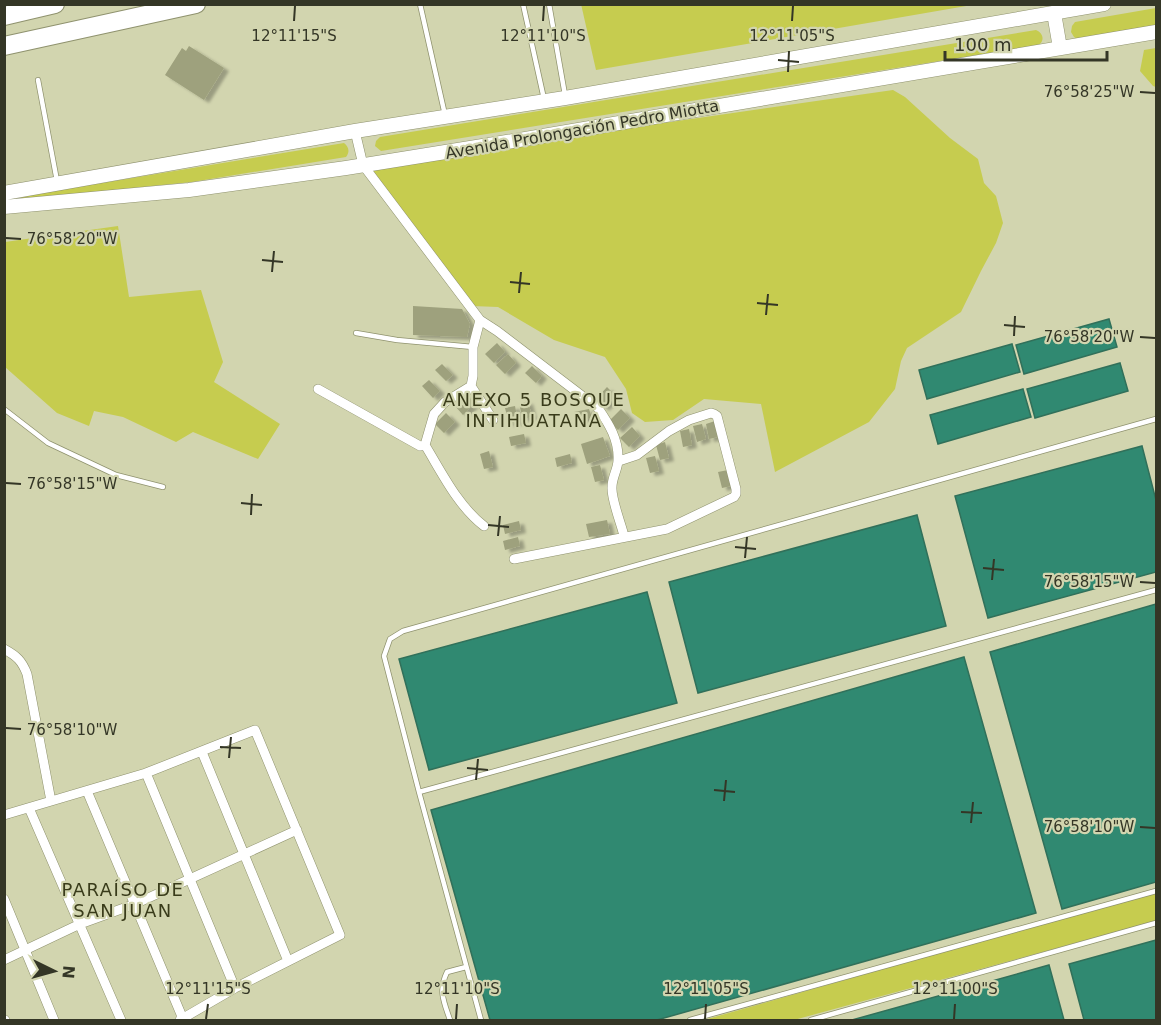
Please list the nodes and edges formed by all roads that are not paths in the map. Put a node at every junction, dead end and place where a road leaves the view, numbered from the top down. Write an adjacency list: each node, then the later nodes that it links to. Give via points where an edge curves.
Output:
1 (56, 4): 8 (highway)
2 (196, 4): 10 (highway)
3 (420, 4): 17 (lane)
4 (523, 4): 16 (lane)
5 (549, 4): 15 (lane)
6 (1104, 4): 7 (main road, Avenida Prolongación Pedro Miotta)
7 (1054, 13): 12 (main road); 15 (main road, Avenida Prolongación Pedro Miotta)
8 (4, 16)
9 (1156, 32): 12 (main road, Avenida Prolongación Pedro Miotta)
10 (66, 33): 11 (highway); 13 (highway)
11 (4, 46)
12 (1060, 48): 19 (main road, Avenida Prolongación Pedro Miotta)
13 (4, 54)
14 (38, 80): 20 (lane)
15 (565, 98): 16 (main road, Avenida Prolongación Pedro Miotta)
16 (545, 101): 17 (main road, Avenida Prolongación Pedro Miotta)
17 (446, 118): 18 (main road, Avenida Prolongación Pedro Miotta)
18 (356, 132): 19 (street); 20 (main road, Avenida Prolongación Pedro Miotta)
19 (363, 165): 22 (main road, Avenida Prolongación Pedro Miotta, via 189,190); 23 (street)
20 (57, 184): 21 (main road, Avenida Prolongación Pedro Miotta)
21 (4, 193)
22 (4, 207)
23 (480, 320): 25 (street); 32 (street, via 598,408 616,439)
24 (356, 333): 25 (lane)
25 (472, 347): 26 (street)
26 (471, 386): 30 (street); 31 (street, via 434,414)
27 (318, 389): 31 (street)
28 (4, 409): 33 (lane, via 48,443 116,475)
29 (1156, 419): 42 (lane, via 403,631 390,639 384,656)
30 (494, 420)
31 (424, 445): 34 (street, via 472,517)
32 (619, 461): 35 (street, via 612,489); 35 (street, via 638,455 689,420 711,413 717,416 736,489 734,497 667,529)
33 (163, 487)
34 (484, 526)
35 (624, 537): 36 (street)
36 (514, 559)
37 (1156, 590): 42 (lane)
38 (4, 649): 43 (street, via 16,655 27,675)
39 (202, 752): 40 (street); 46 (street, via 255,730); 47 (street)
40 (147, 773): 41 (street); 48 (street)
41 (87, 791): 43 (street); 51 (street)
42 (418, 792): 57 (lane)
43 (51, 801): 44 (street)
44 (29, 808): 45 (street); 53 (street)
45 (4, 815)
46 (297, 830): 47 (street); 56 (street, via 340,936)
47 (244, 854): 48 (street); 56 (street)
48 (190, 879): 51 (street); 58 (street)
49 (1156, 891): 64 (lane)
50 (4, 899): 54 (street)
51 (135, 904): 53 (street); 61 (street)
52 (1156, 923): 65 (lane)
53 (80, 924): 54 (street); 60 (street)
54 (26, 950): 55 (street); 59 (street)
55 (4, 960)
56 (288, 961): 58 (street)
57 (466, 967): 62 (lane, via 447,972 443,981); 63 (lane)
58 (235, 988): 61 (street)
59 (54, 1020)
60 (121, 1020)
61 (182, 1020)
62 (450, 1020)
63 (481, 1020)
64 (690, 1020)
65 (811, 1020)

